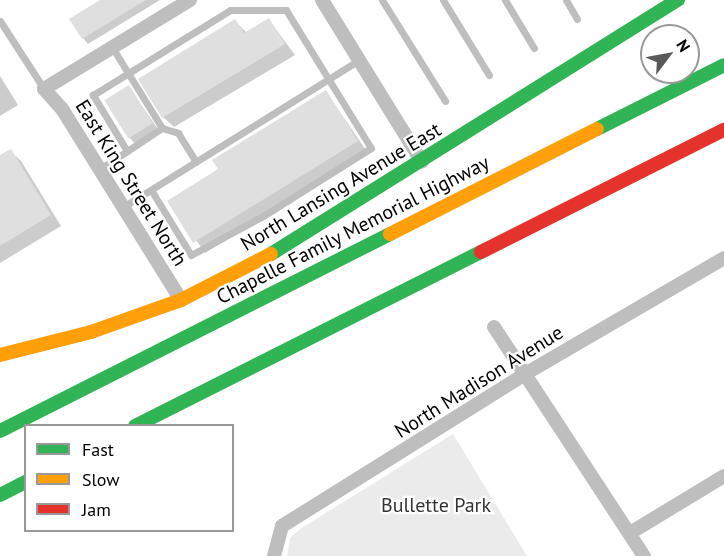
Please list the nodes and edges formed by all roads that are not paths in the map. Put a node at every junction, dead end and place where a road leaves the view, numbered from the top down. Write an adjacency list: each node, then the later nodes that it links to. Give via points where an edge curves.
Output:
1 (190, 0): 10 (street)
2 (322, 0): 12 (street)
3 (382, 0): 18 (lane)
4 (442, 0): 15 (lane)
5 (505, 0): 11 (lane)
6 (566, 0): 8 (lane)
7 (678, 0): 23 (main road, North Lansing Avenue East)
8 (577, 19)
9 (0, 21): 17 (lane)
10 (112, 47): 14 (lane); 17 (street)
11 (534, 48)
12 (359, 60): 16 (lane); 23 (street)
13 (724, 65): 33 (main road, Chapelle Family Memorial Highway)
14 (129, 73): 16 (lane, via 230,10 286,10); 19 (lane); 21 (lane, via 93,95)
15 (489, 75)
16 (328, 80): 22 (lane); 25 (lane, via 371,148 263,216 191,255)
17 (44, 89): 24 (street, East King Street North, via 62,109)
18 (444, 101)
19 (162, 128): 21 (lane); 22 (lane, via 178,133)
20 (724, 130): 32 (main road)
21 (127, 151): 24 (lane)
22 (196, 162): 25 (lane)
23 (422, 162): 28 (main road, North Lansing Avenue East, via 265,258)
24 (100, 169): 26 (street, East King Street North)
25 (152, 190): 26 (lane)
26 (123, 207): 28 (street, East King Street North)
27 (724, 258): 31 (street, North Madison Avenue)
28 (182, 300): 30 (main road, North Lansing Avenue East, via 91,332)
29 (494, 327): 31 (street)
30 (0, 354)
31 (525, 374): 37 (street); 38 (street, North Madison Avenue, via 282,526)
32 (139, 424)
33 (0, 431)
34 (724, 477): 37 (street)
35 (24, 483): 36 (main road)
36 (0, 495)
37 (630, 532): 39 (street)
38 (274, 556)
39 (644, 556)

